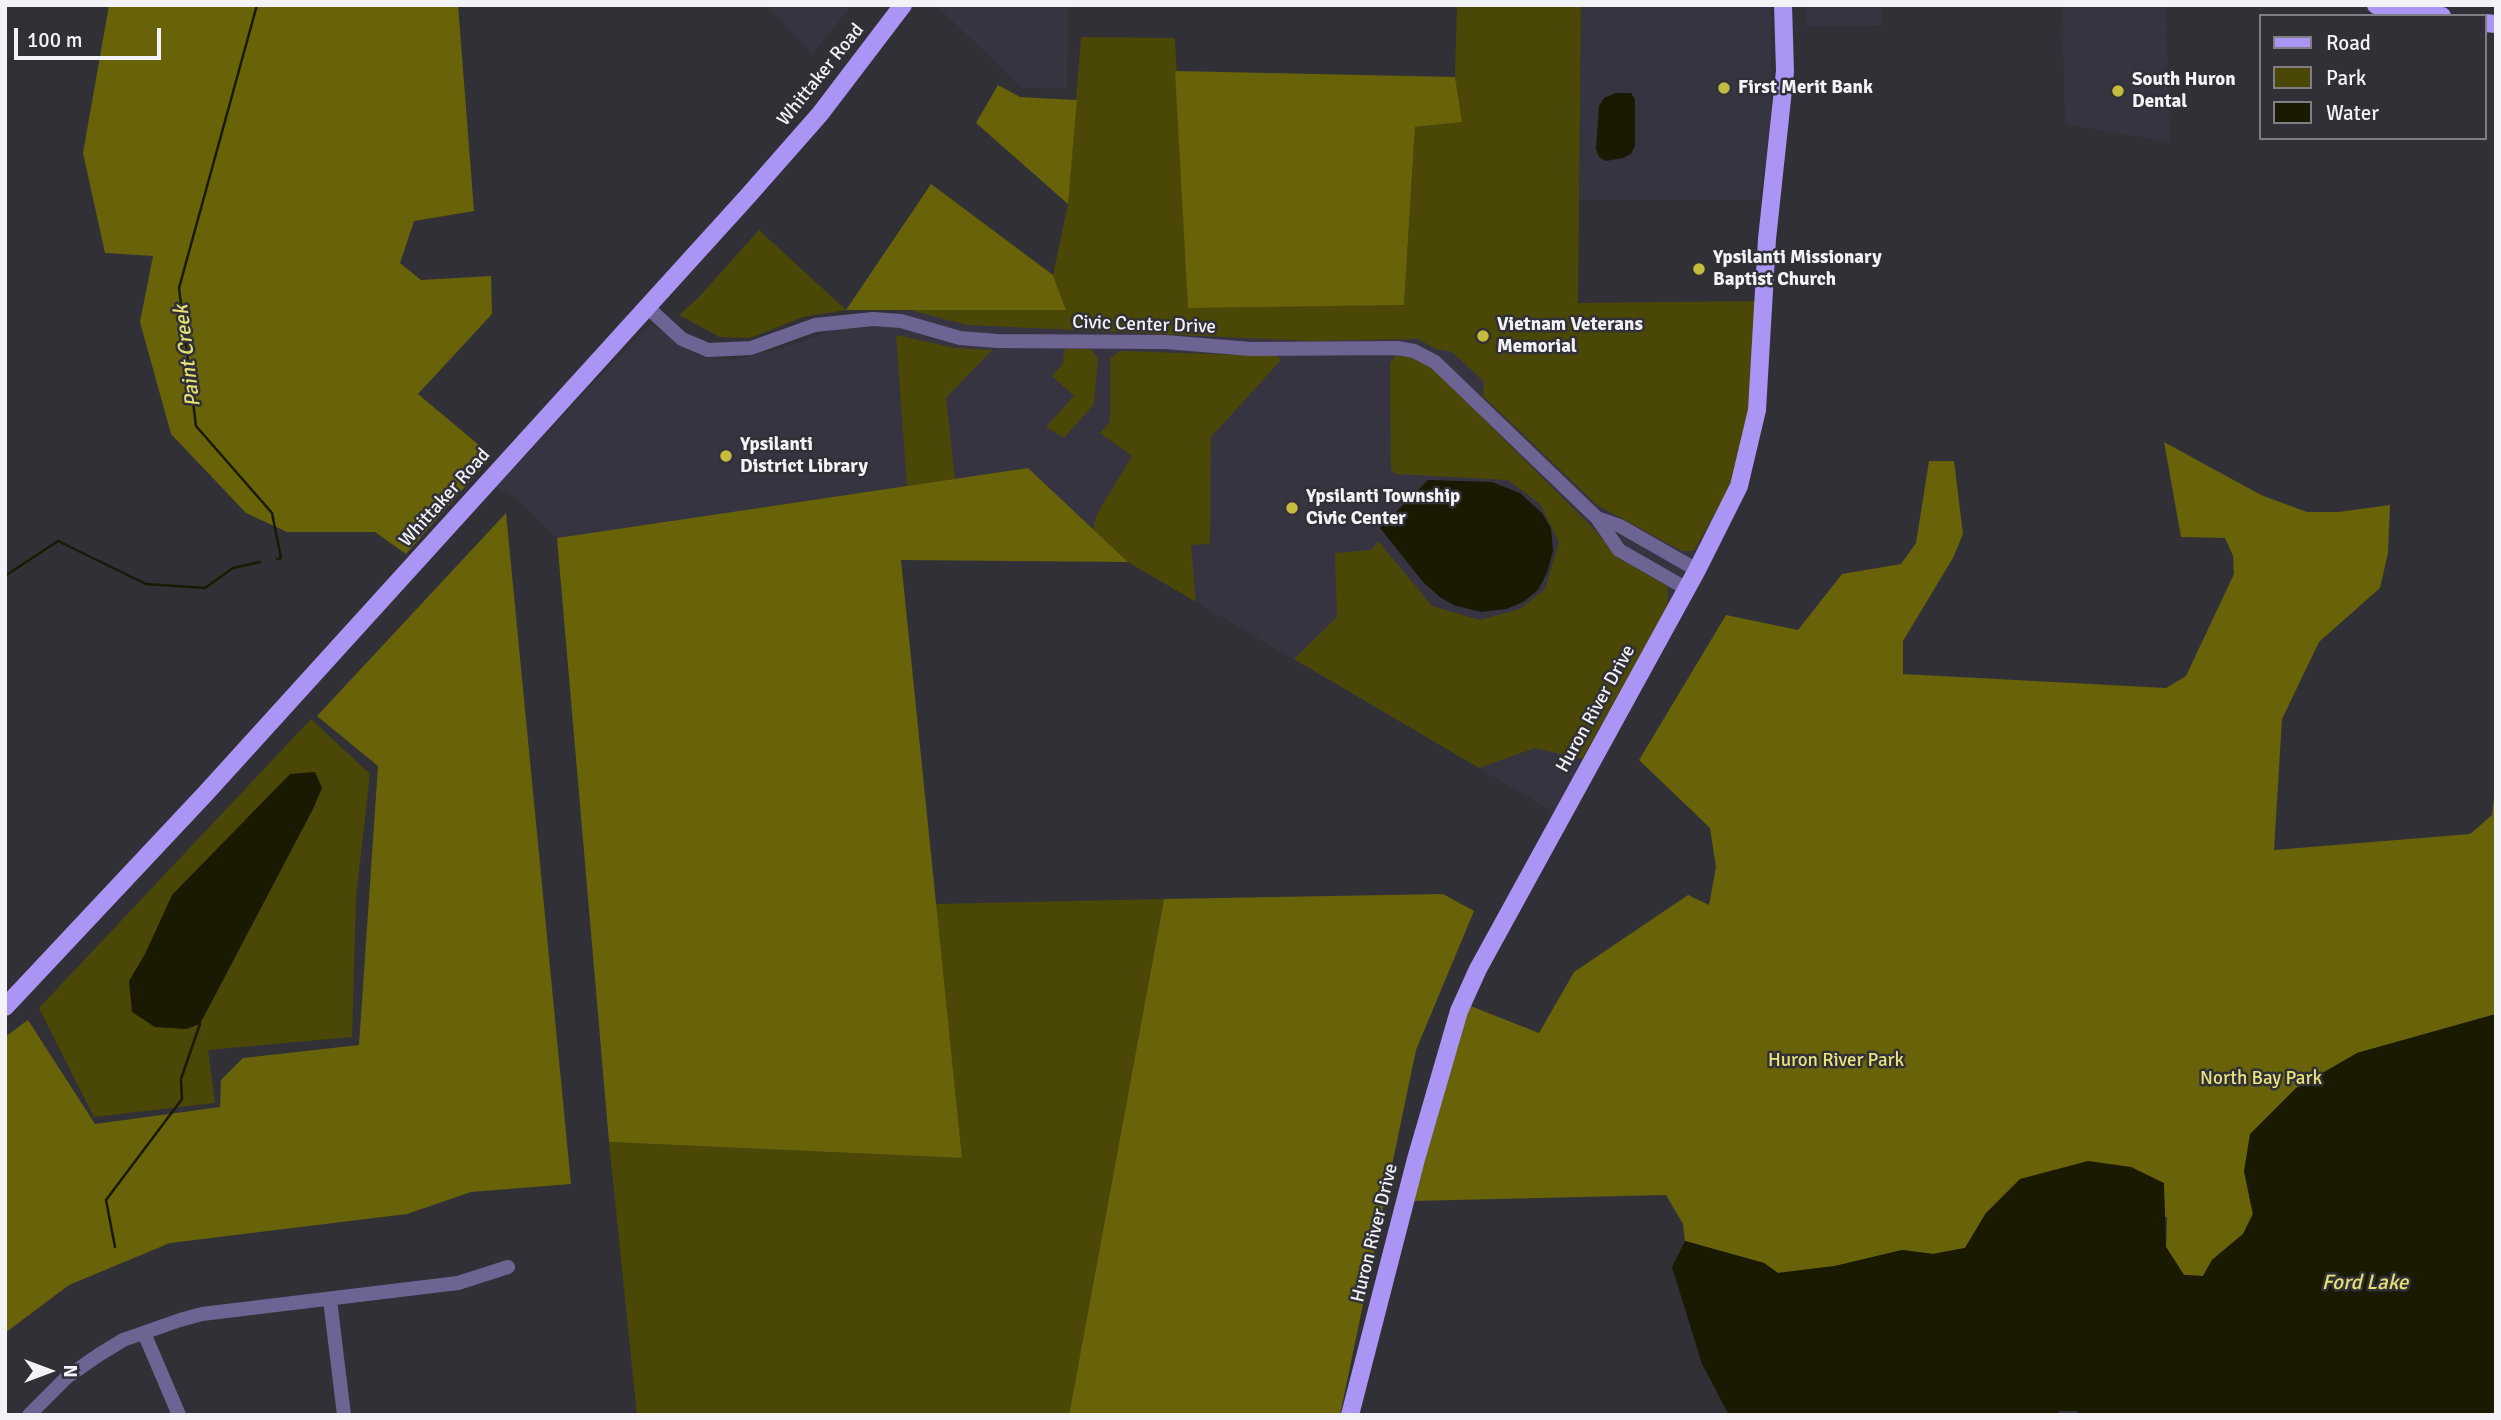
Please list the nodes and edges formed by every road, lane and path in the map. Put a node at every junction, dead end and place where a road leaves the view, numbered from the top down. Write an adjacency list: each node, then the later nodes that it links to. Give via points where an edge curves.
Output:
1 (903, 5): 5 (main road, Whittaker Road, via 820,114)
2 (1783, 5): 7 (main road, Huron River Drive, via 1785,76 1767,239 1757,410 1739,486)
3 (2376, 5): 4 (main road)
4 (2430, 14)
5 (646, 306): 6 (street, Civic Center Drive, via 682,339 708,350 751,348 816,325 873,319 901,321 960,338 997,341 1414,351 1435,362); 9 (main road, Whittaker Road, via 206,793)
6 (1597, 518): 7 (street, Civic Center Drive, via 1620,526); 8 (street, Civic Center Drive, via 1619,550)
7 (1697, 570): 8 (main road, Huron River Drive)
8 (1687, 589): 16 (main road, Huron River Drive, via 1459,1011)
9 (5, 1007)
10 (508, 1267): 11 (street, via 458,1283)
11 (330, 1300): 12 (street, via 202,1314); 15 (street)
12 (144, 1333): 13 (street, via 123,1340 67,1377); 14 (street)
13 (29, 1415)
14 (179, 1415)
15 (344, 1415)
16 (1350, 1415)

